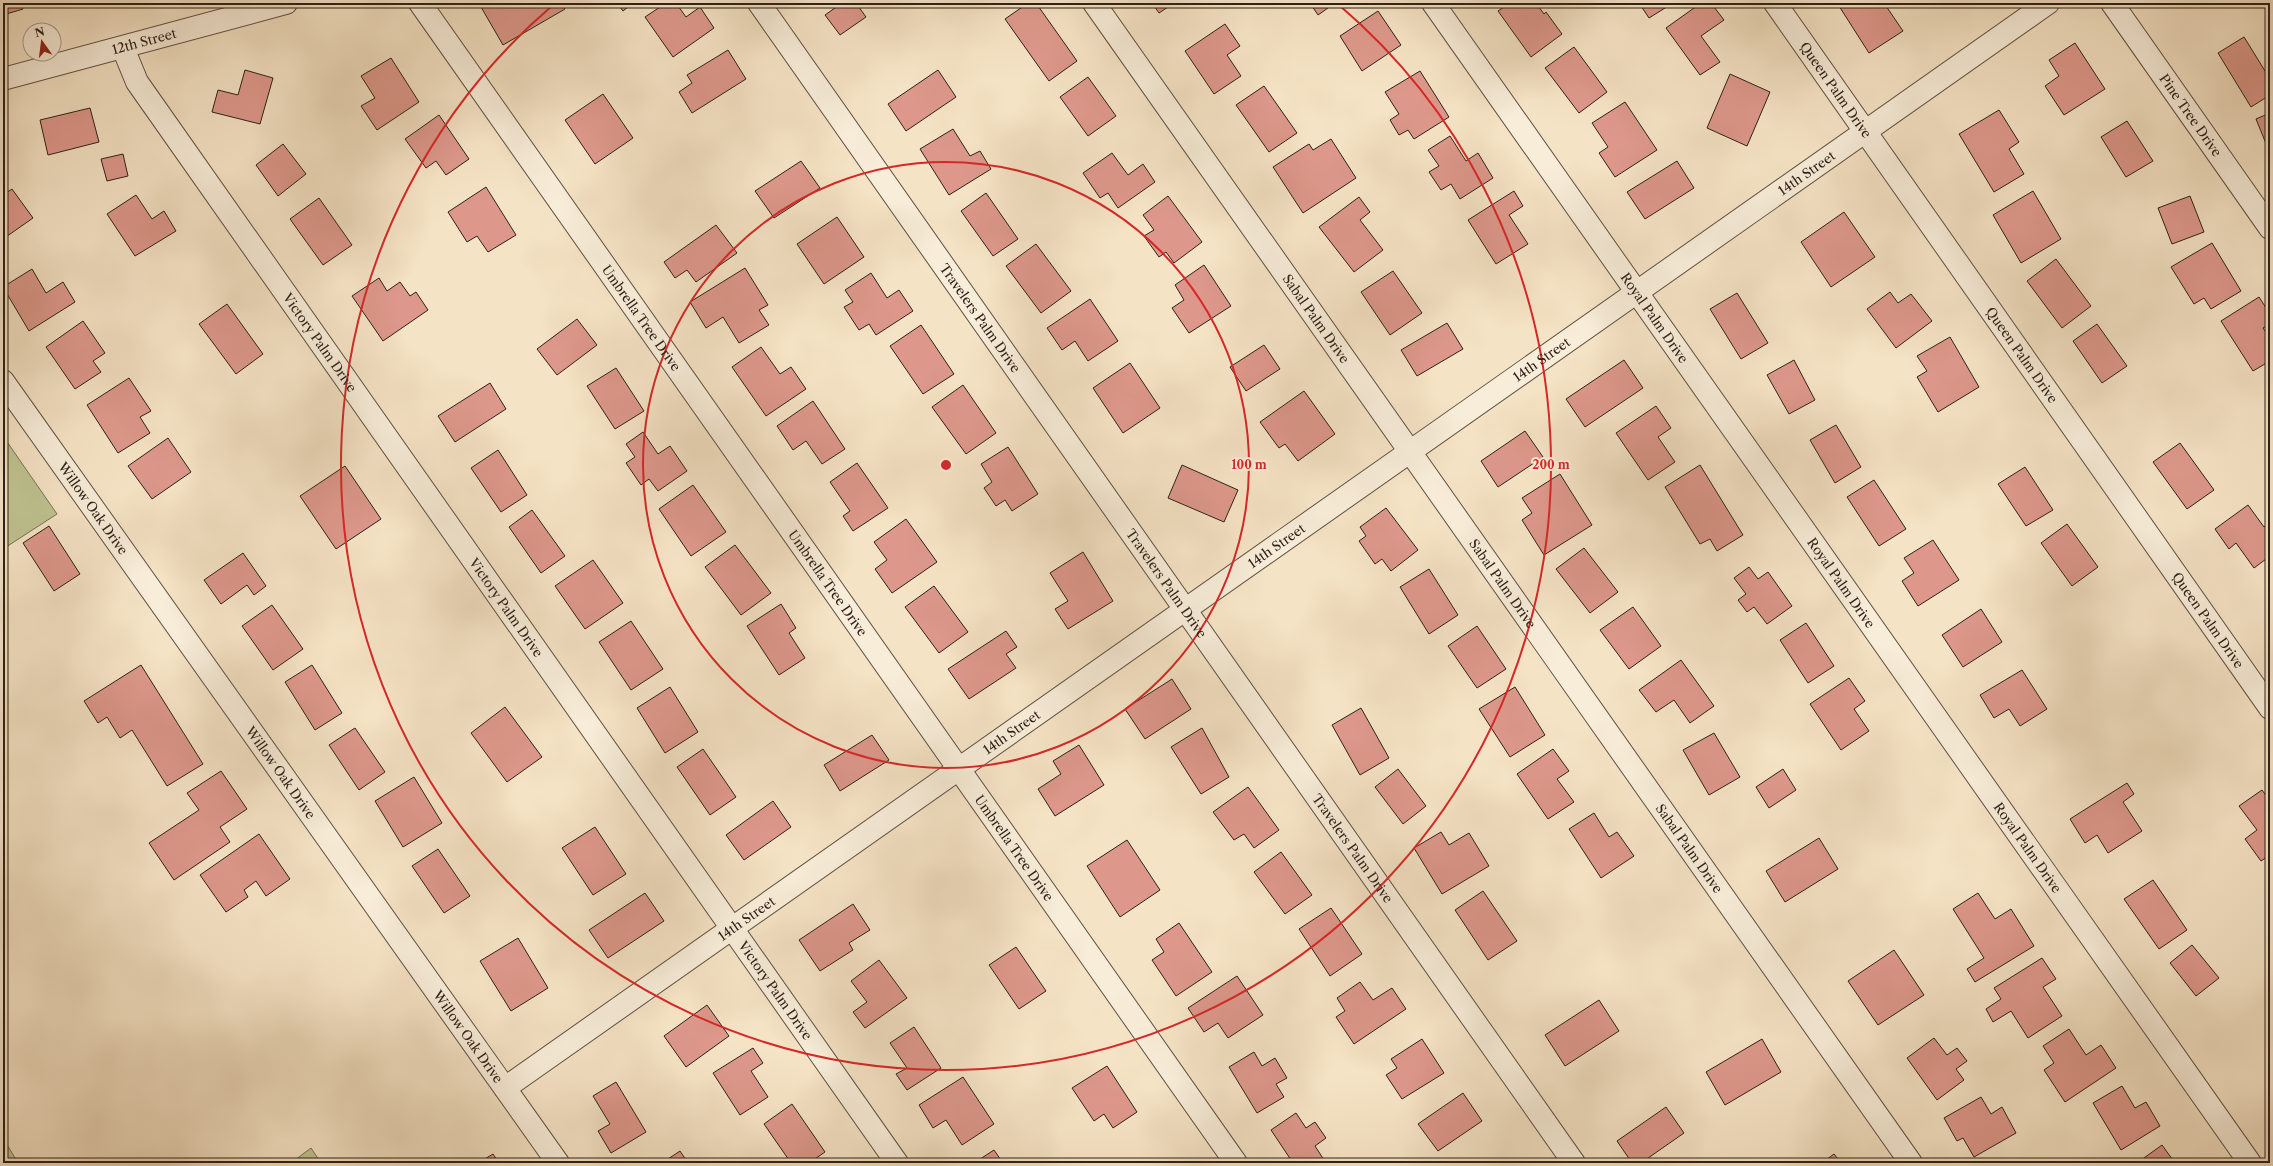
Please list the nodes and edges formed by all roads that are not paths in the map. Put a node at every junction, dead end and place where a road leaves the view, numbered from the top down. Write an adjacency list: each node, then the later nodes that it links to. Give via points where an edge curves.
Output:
1 (286, 3): 9 (street, 12th Street)
2 (420, 3): 18 (street, Umbrella Tree Drive)
3 (759, 3): 16 (street, Travelers Palm Drive)
4 (1094, 3): 15 (street, Sabal Palm Drive)
5 (1433, 3): 13 (street, Royal Palm Drive)
6 (1775, 3): 11 (street, Queen Palm Drive)
7 (2048, 3): 11 (street, 14th Street)
8 (2112, 3): 12 (street, Pine Tree Drive)
9 (123, 48): 10 (street, 12th Street); 19 (street, Victory Palm Drive, via 137,82)
10 (3, 79)
11 (1865, 131): 13 (street, 14th Street); 17 (street, Queen Palm Drive)
12 (2270, 228)
13 (1636, 292): 15 (street, 14th Street); 26 (street, Royal Palm Drive)
14 (3, 381): 20 (street, Willow Oak Drive)
15 (1410, 451): 16 (street, 14th Street); 25 (street, Sabal Palm Drive)
16 (1185, 610): 18 (street, 14th Street); 24 (street, Travelers Palm Drive)
17 (2270, 708)
18 (959, 769): 19 (street, 14th Street); 23 (street, Umbrella Tree Drive)
19 (732, 928): 20 (street, 14th Street); 22 (street, Victory Palm Drive)
20 (505, 1088): 21 (street, Willow Oak Drive)
21 (558, 1163)
22 (897, 1163)
23 (1236, 1163)
24 (1574, 1163)
25 (1911, 1163)
26 (2250, 1163)

